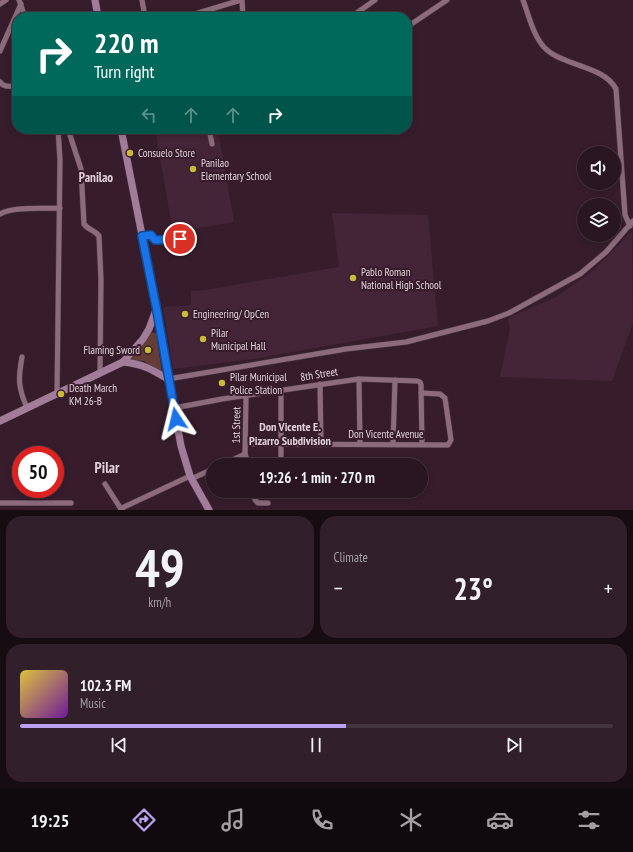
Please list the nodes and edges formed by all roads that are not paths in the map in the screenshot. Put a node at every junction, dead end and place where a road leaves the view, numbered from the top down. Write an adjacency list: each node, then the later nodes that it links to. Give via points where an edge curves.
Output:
1 (6, 0): 9 (street)
2 (95, 0): 12 (main road)
3 (142, 0): 13 (street)
4 (242, 0): 14 (street); 15 (street)
5 (376, 0): 16 (street)
6 (447, 0): 18 (street)
7 (523, 0): 29 (street, via 537,37 546,50 602,75 612,82 616,89 625,215)
8 (20, 2): 10 (street); 11 (street)
9 (0, 4)
10 (16, 12)
11 (23, 12)
12 (97, 12)
13 (144, 12)
14 (202, 12)
15 (243, 12)
16 (358, 12)
17 (12, 22): 19 (street)
18 (412, 24)
19 (0, 51)
20 (0, 82): 21 (street, via 2,85)
21 (12, 86)
22 (58, 134): 27 (street)
23 (70, 134): 35 (street, via 81,169 84,224 99,236)
24 (122, 134): 30 (main road)
25 (210, 134): 26 (street)
26 (212, 144)
27 (60, 208): 28 (street, via 14,209); 42 (street)
28 (0, 214)
29 (631, 224): 36 (street, via 606,252 580,274 509,313 488,321 406,342 346,349)
30 (142, 236): 31 (street, via 151,235 155,240); 32 (main road)
31 (180, 239)
32 (156, 306): 34 (main road, via 146,335); 36 (main road)
33 (22, 357): 44 (street, via 19,382)
34 (123, 362): 35 (main road); 36 (main road, via 136,363)
35 (100, 372): 42 (main road)
36 (168, 379): 45 (main road)
37 (359, 379): 38 (street, 8th Street); 39 (street, 8th Street); 50 (street)
38 (395, 380): 41 (street, 8th Street, via 420,382); 51 (street)
39 (320, 384): 40 (street, 8th Street); 49 (street)
40 (281, 391): 43 (street, 8th Street); 48 (street)
41 (421, 393): 52 (street); 52 (street, Don Vicente Avenue, via 440,394 445,398 451,440 448,444)
42 (57, 394): 44 (main road)
43 (246, 396): 45 (street, 8th Street); 47 (street, 1st Street)
44 (27, 408): 46 (main road)
45 (174, 408): 58 (main road, via 180,444)
46 (0, 421)
47 (246, 444): 48 (street, Don Vicente Avenue); 53 (street, 1st Street)
48 (281, 444): 49 (street, Don Vicente Avenue); 56 (street)
49 (321, 444): 50 (street, Don Vicente Avenue)
50 (360, 444): 51 (street, Don Vicente Avenue)
51 (393, 444): 52 (street, Don Vicente Avenue)
52 (422, 444)
53 (245, 454): 54 (street); 55 (street)
54 (237, 458)
55 (246, 458)
56 (281, 458)
57 (206, 472): 58 (street)
58 (190, 478): 64 (street); 65 (main road)
59 (105, 484): 64 (street)
60 (255, 498): 63 (street, via 258,503)
61 (71, 502): 62 (street)
62 (0, 503)
63 (268, 503)
64 (121, 510)
65 (209, 510)

